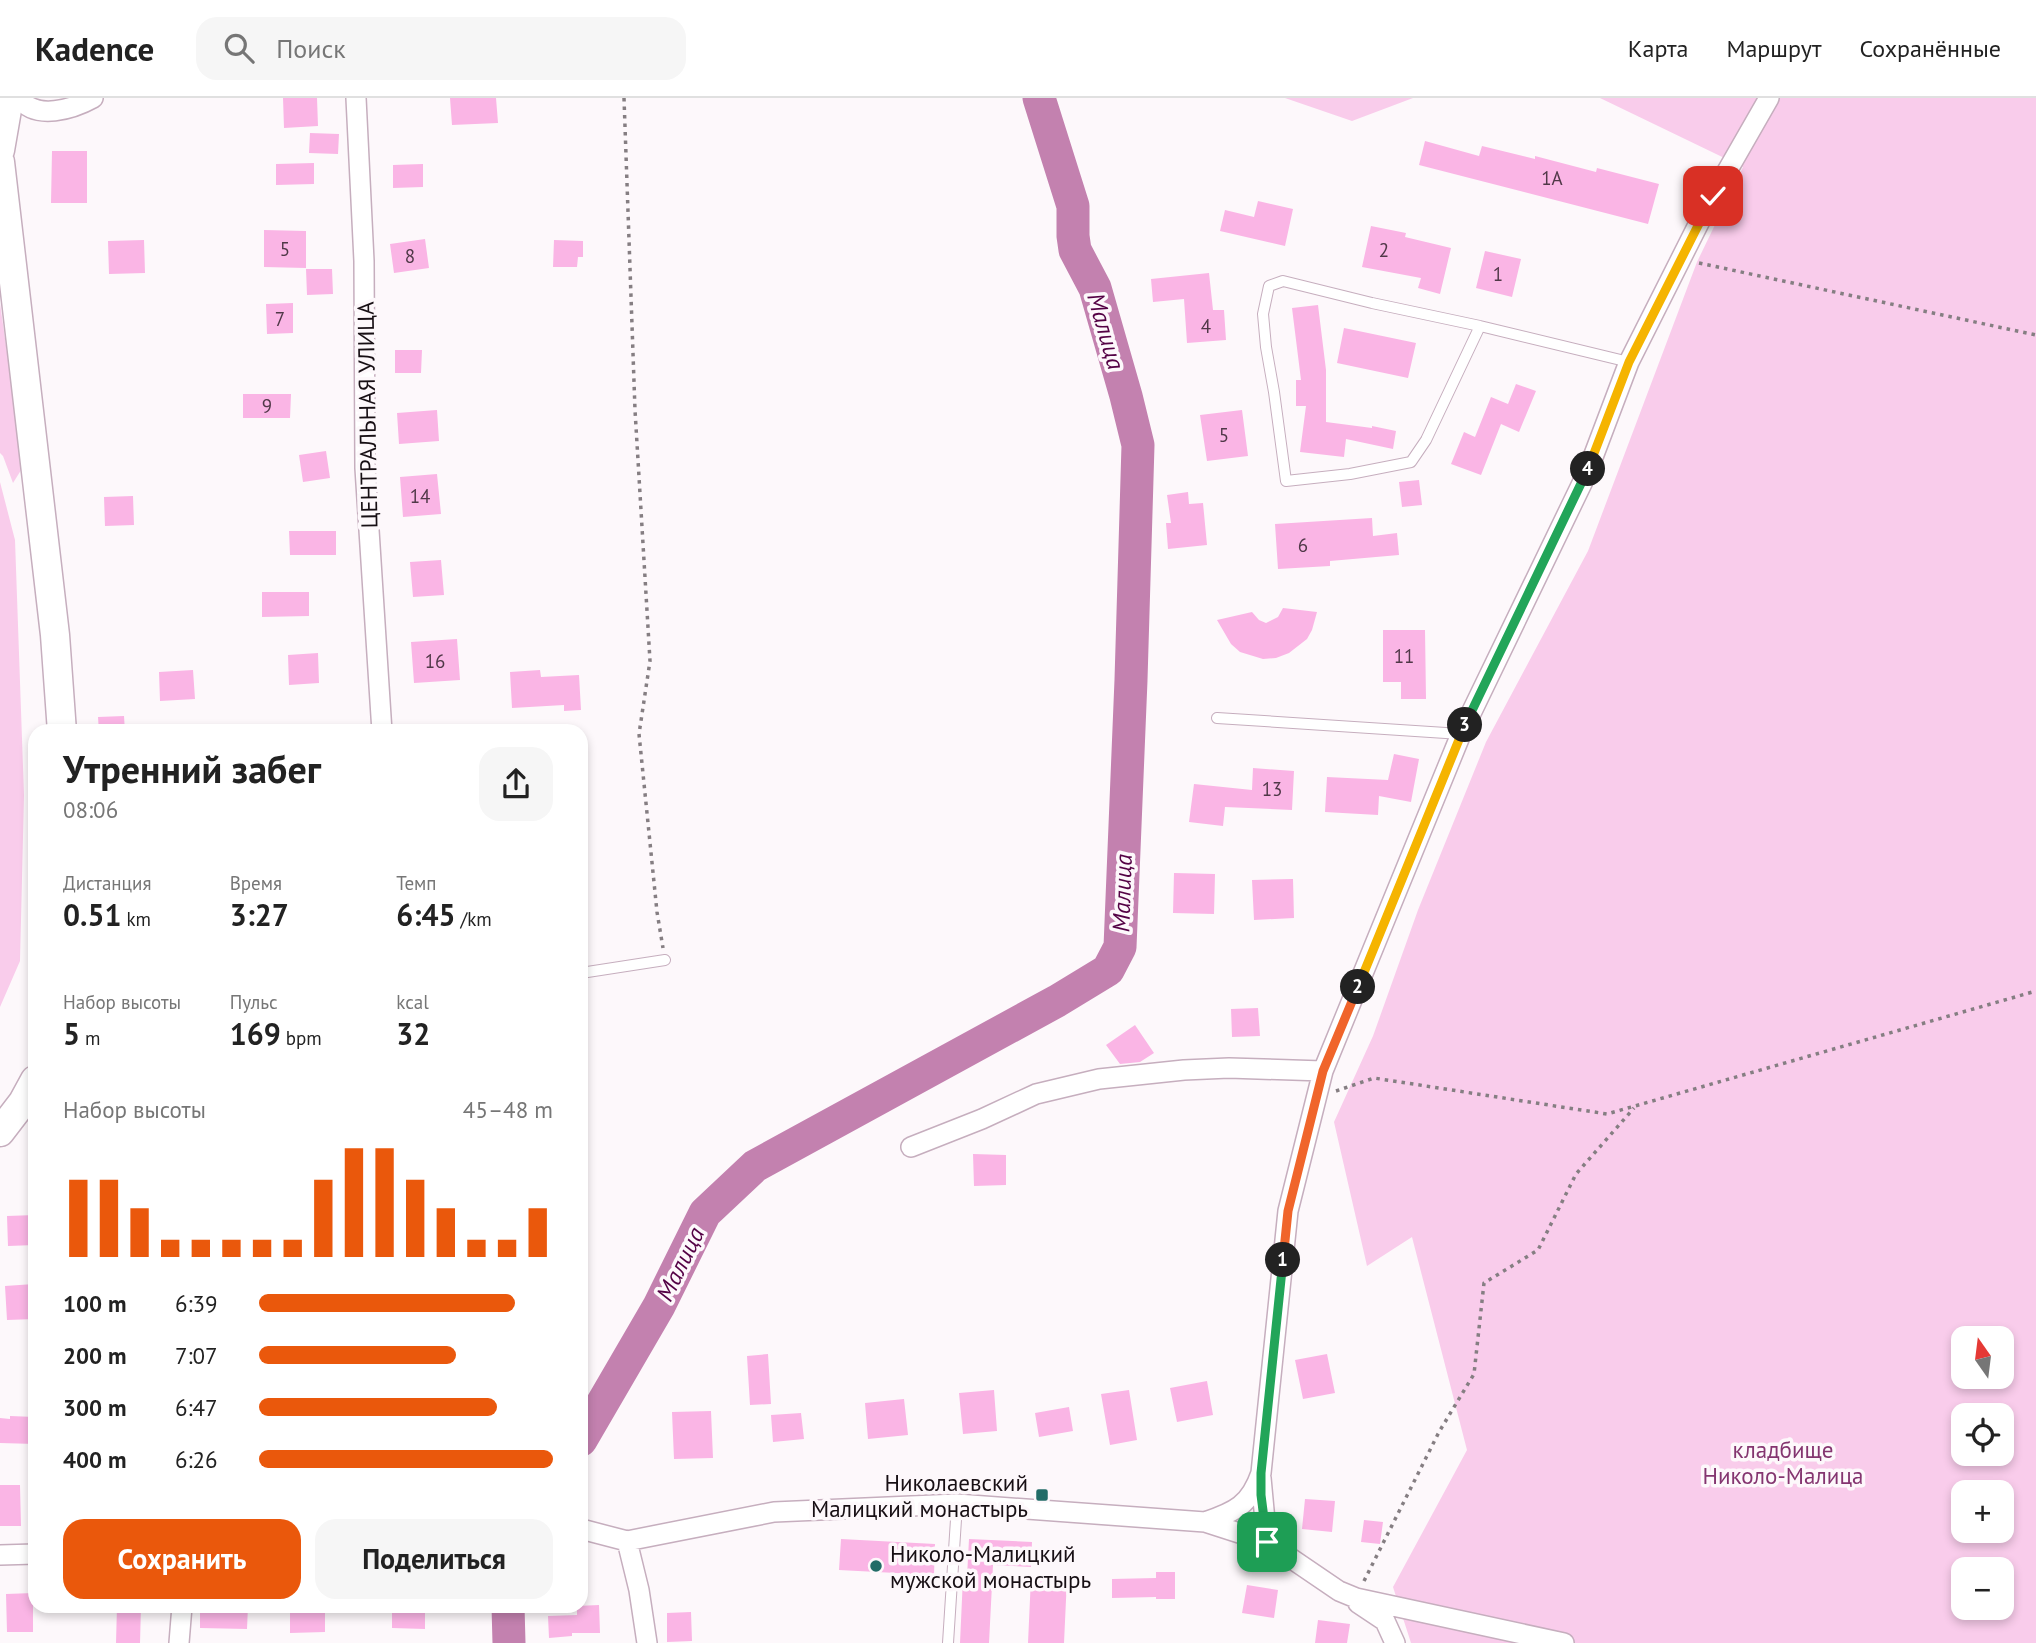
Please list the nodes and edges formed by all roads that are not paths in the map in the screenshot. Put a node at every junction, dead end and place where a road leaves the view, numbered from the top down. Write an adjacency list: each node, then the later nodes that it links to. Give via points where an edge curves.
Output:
1 (9, 98): 6 (street)
2 (19, 98): 3 (street, via 35,109 54,111 75,108)
3 (93, 98)
4 (356, 98): 12 (street, ЦЕНТРАЛЬНАЯ УЛИЦА, via 364,261 365,468)
5 (1769, 98): 9 (street, via 1710,201)
6 (0, 150)
7 (0, 162): 11 (street)
8 (1480, 326): 8 (lane, via 1283,281 1269,286 1263,314 1286,481 1411,462 1432,429); 9 (lane)
9 (1629, 362): 13 (street, via 1587,473)
10 (1217, 718): 13 (lane)
11 (61, 724)
12 (381, 724)
13 (1461, 734): 16 (street)
14 (665, 960): 15 (lane)
15 (588, 972)
16 (1323, 1071): 19 (street, via 1229,1068 1099,1079 1036,1094); 20 (street, via 1288,1211)
17 (28, 1093): 18 (street)
18 (0, 1132)
19 (911, 1147)
20 (1261, 1473): 22 (street, via 1244,1504); 25 (street)
21 (957, 1504): 22 (street); 24 (street, via 774,1512); 32 (lane)
22 (1205, 1522): 25 (street)
23 (588, 1531): 24 (street)
24 (627, 1541): 31 (street)
25 (1267, 1542): 28 (street)
26 (28, 1554): 27 (street)
27 (0, 1555)
28 (1348, 1595): 33 (street, via 1385,1620); 34 (street)
29 (182, 1613): 30 (street)
30 (179, 1643)
31 (647, 1643)
32 (948, 1643)
33 (1395, 1643)
34 (1564, 1643)

